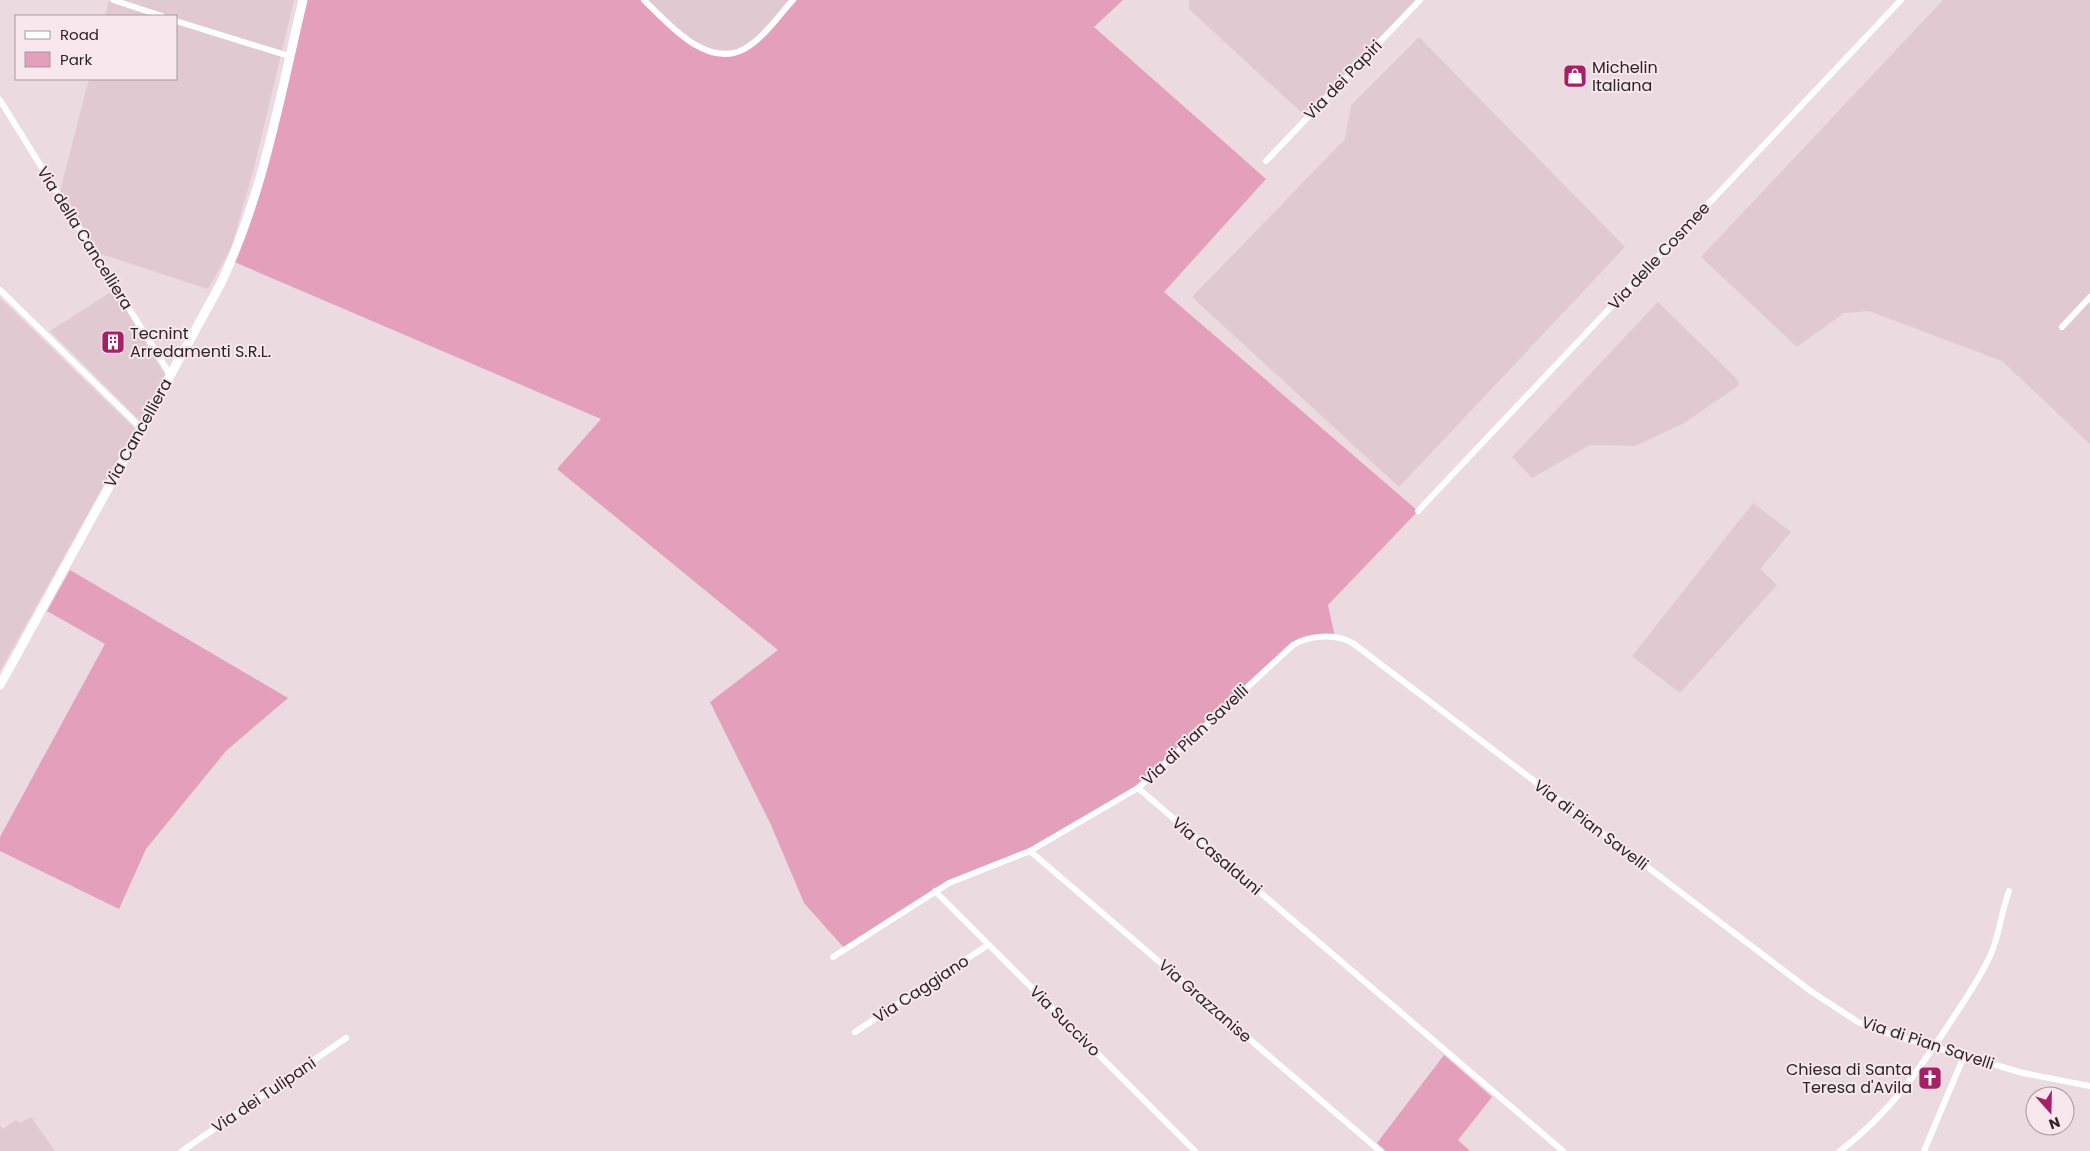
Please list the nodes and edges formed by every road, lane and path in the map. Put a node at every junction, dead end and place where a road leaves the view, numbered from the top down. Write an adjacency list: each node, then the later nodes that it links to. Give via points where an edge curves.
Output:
1 (112, 0): 7 (street)
2 (303, 0): 9 (street, Via Cancelliera)
3 (644, 0): 4 (street, via 690,41 718,54 731,54 753,43)
4 (793, 0)
5 (1420, 0): 11 (street, Via dei Papiri)
6 (1901, 0): 17 (street, Via delle Cosmee)
7 (159, 15)
8 (178, 22): 9 (street)
9 (289, 56): 15 (street, Via Cancelliera, via 253,203 238,246)
10 (0, 100): 15 (street, Via della Cancelliera)
11 (1266, 161)
12 (0, 290): 16 (street)
13 (2090, 297): 14 (street)
14 (2062, 327)
15 (170, 376): 16 (street, Via Cancelliera)
16 (141, 428): 18 (street, Via Cancelliera)
17 (1418, 511)
18 (0, 685)
19 (1138, 788): 20 (street); 27 (street, Via di Pian Savelli, via 1293,645 1305,640 1343,638 1824,1001 1868,1026); 33 (street, Via Casalduni)
20 (1030, 851): 22 (street, via 972,872); 32 (street, Via Grazzanise)
21 (2009, 890): 27 (street, via 1990,956)
22 (935, 891): 23 (street, Via Succivo); 24 (street)
23 (988, 945): 25 (street, Via Caggiano); 31 (street, Via Succivo)
24 (833, 957)
25 (855, 1032)
26 (346, 1038): 30 (street, Via dei Tulipani)
27 (1934, 1047): 28 (street, Via di Pian Savelli); 34 (street, via 1894,1102)
28 (1964, 1056): 29 (street, Via di Pian Savelli, via 2023,1073); 35 (street)
29 (2090, 1086)
30 (182, 1151)
31 (1195, 1151)
32 (1380, 1151)
33 (1563, 1151)
34 (1840, 1151)
35 (1924, 1151)

